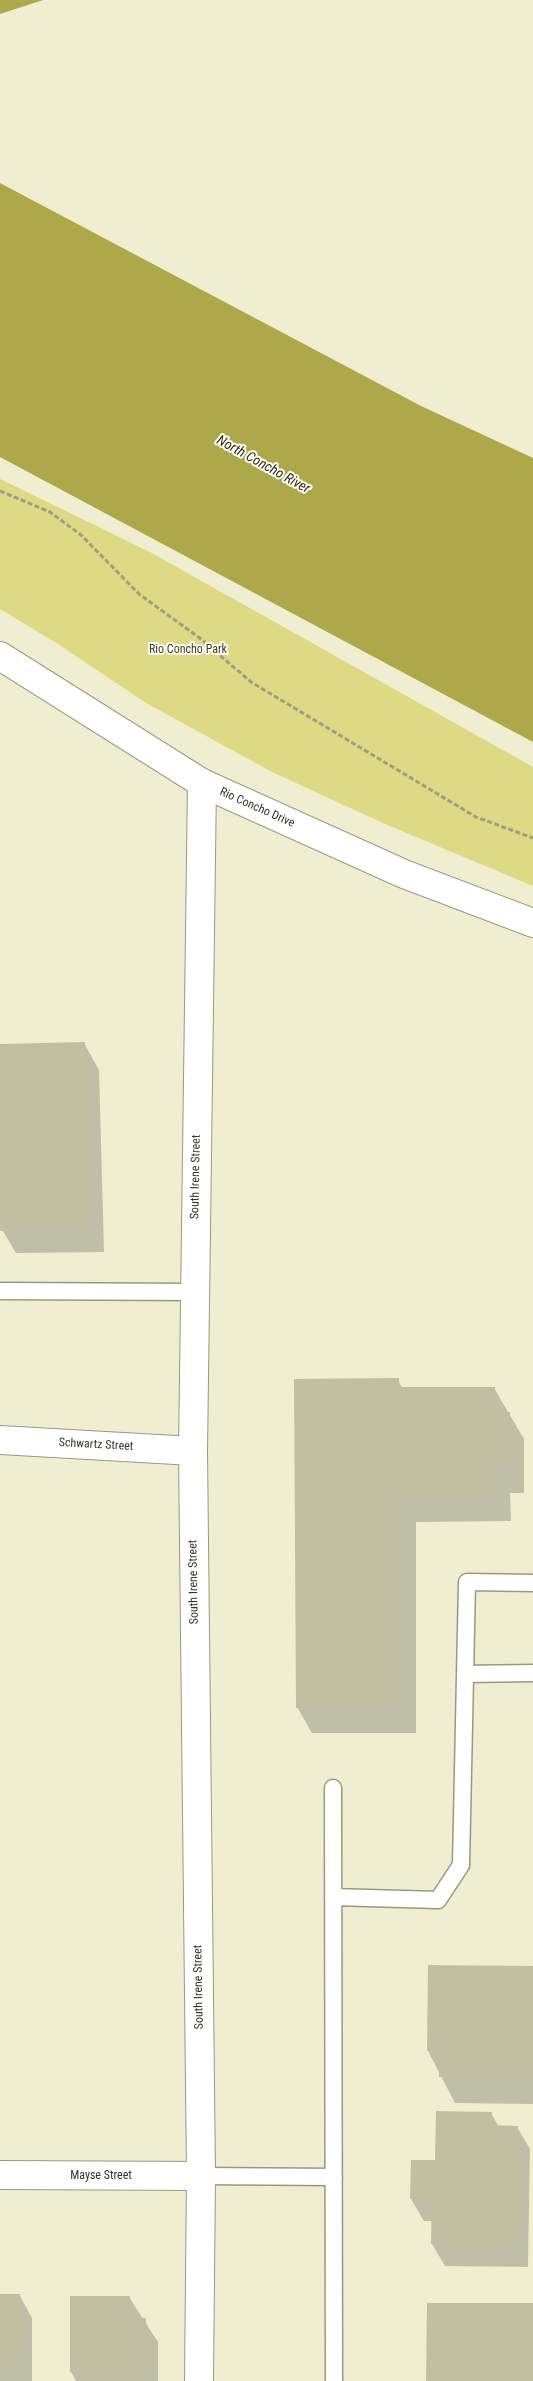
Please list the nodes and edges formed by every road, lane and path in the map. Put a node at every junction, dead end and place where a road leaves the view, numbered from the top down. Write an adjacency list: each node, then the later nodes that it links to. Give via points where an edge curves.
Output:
1 (0, 491): 4 (path, via 50,512 81,535 138,594 200,639 251,682 476,817)
2 (0, 656): 3 (street, Rio Concho Drive)
3 (202, 783): 5 (street, Rio Concho Drive, via 404,874); 7 (street, South Irene Street)
4 (533, 838)
5 (533, 923)
6 (0, 1291): 7 (lane)
7 (194, 1292): 9 (street, South Irene Street)
8 (0, 1440): 9 (street, Schwartz Street)
9 (192, 1451): 16 (street, South Irene Street)
10 (533, 1583): 12 (lane, via 466,1582)
11 (533, 1673): 12 (lane)
12 (465, 1674): 14 (lane, via 461,1865 438,1900)
13 (333, 1788): 14 (lane)
14 (333, 1897): 17 (lane)
15 (0, 2175): 16 (street, Mayse Street)
16 (201, 2176): 17 (lane); 18 (street, South Irene Street)
17 (334, 2177): 19 (lane)
18 (199, 2381)
19 (334, 2381)

